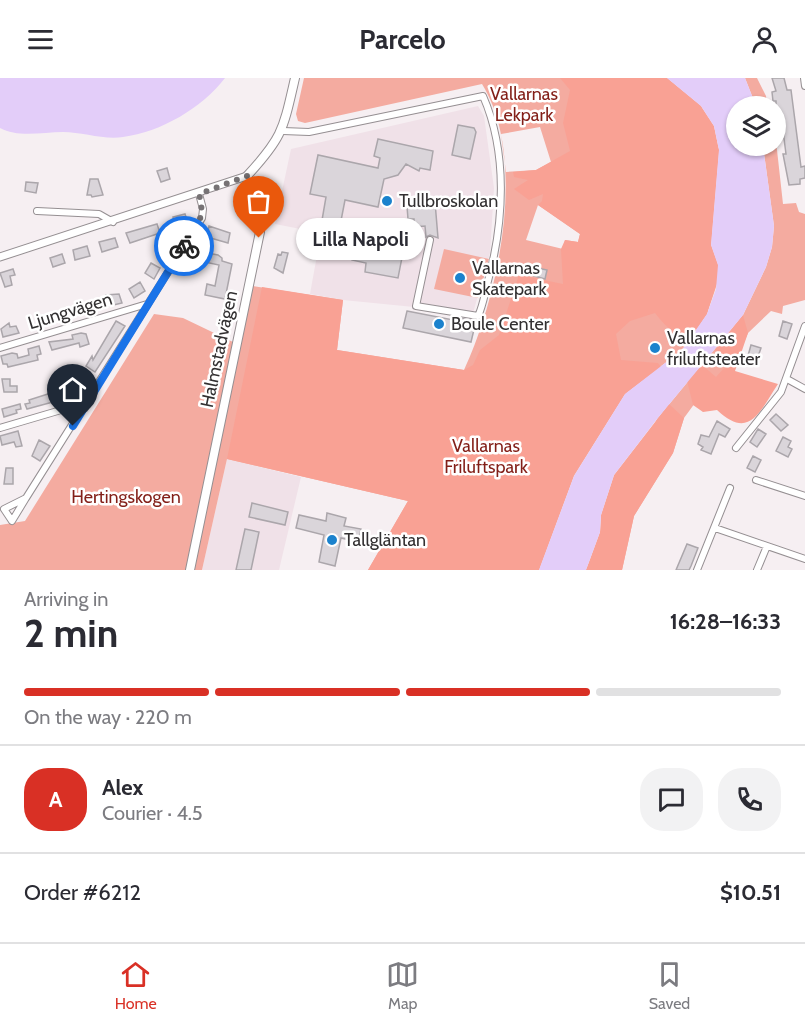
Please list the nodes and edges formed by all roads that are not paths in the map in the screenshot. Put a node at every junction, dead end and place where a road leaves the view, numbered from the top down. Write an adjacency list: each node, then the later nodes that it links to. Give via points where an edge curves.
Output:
1 (295, 78): 4 (main road)
2 (804, 78): 3 (street)
3 (805, 86)
4 (283, 131): 5 (main road); 9 (street, via 309,132 483,96 494,128 501,208 497,244 478,316 416,306)
5 (247, 176): 6 (street); 26 (main road, Halmstadvägen, via 258,205 260,232)
6 (199, 194): 8 (street); 11 (street, via 204,209 202,218)
7 (37, 211): 8 (street, via 99,214)
8 (113, 222): 10 (street)
9 (430, 240)
10 (0, 257)
11 (148, 304): 13 (street, Ljungvägen); 16 (street)
12 (805, 326): 14 (street)
13 (0, 348)
14 (787, 379): 15 (street); 18 (street, via 773,403)
15 (805, 389)
16 (85, 408): 17 (street, via 78,405); 22 (street)
17 (0, 428)
18 (736, 448)
19 (756, 480): 21 (street)
20 (730, 488): 23 (street)
21 (805, 496)
22 (26, 498)
23 (715, 528): 24 (street); 27 (street)
24 (767, 546): 25 (street); 28 (street)
25 (805, 559)
26 (190, 570)
27 (697, 570)
28 (757, 570)

